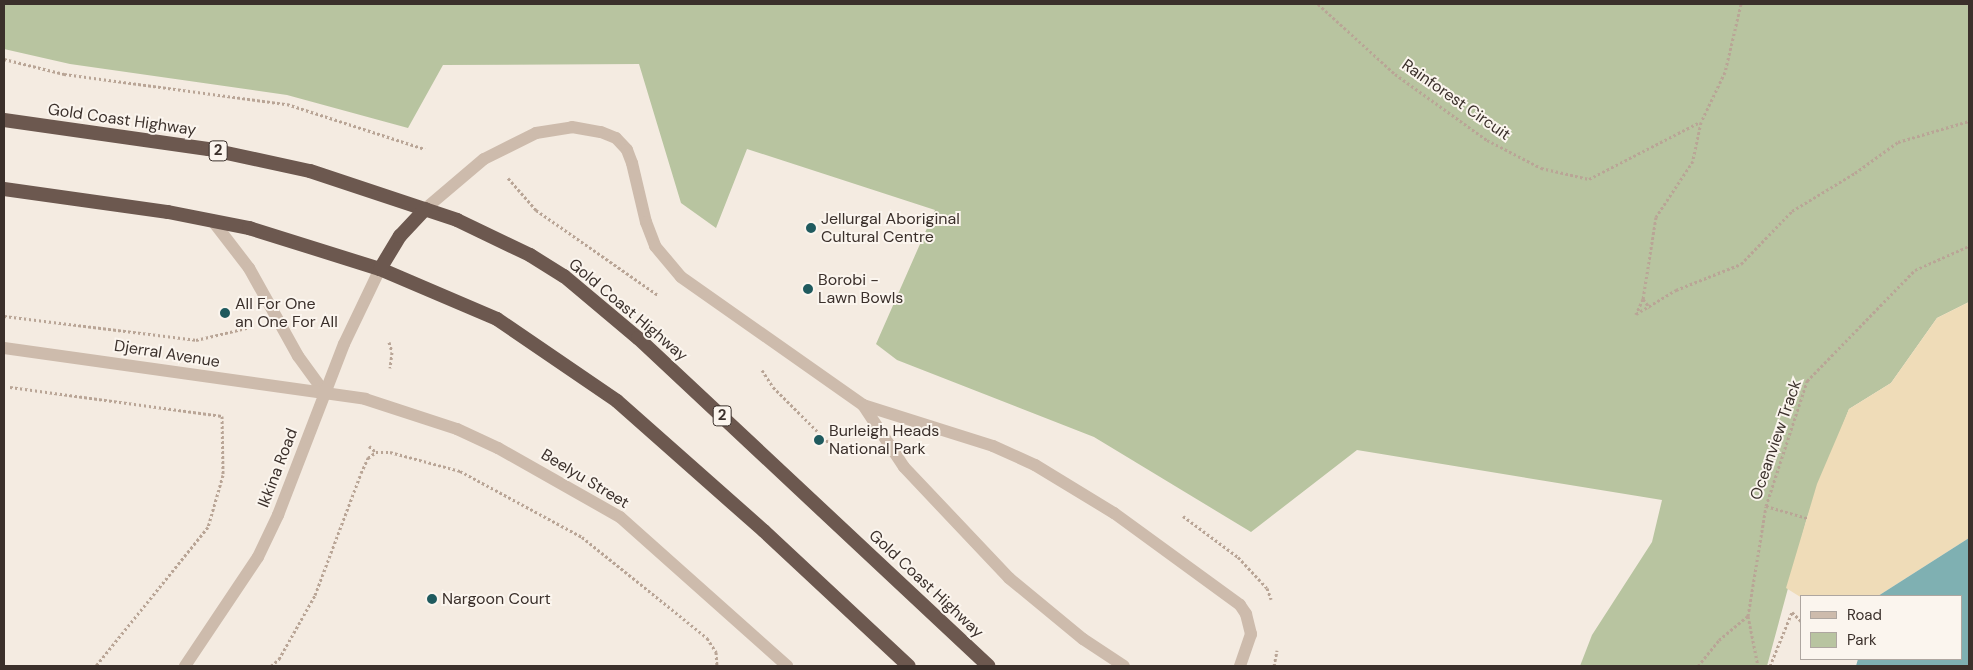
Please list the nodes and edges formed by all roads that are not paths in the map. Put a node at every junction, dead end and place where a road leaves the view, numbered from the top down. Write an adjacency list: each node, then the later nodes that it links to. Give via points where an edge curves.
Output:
1 (4, 120): 3 (highway, Gold Coast Highway / 2, via 265,160 318,173)
2 (4, 189): 4 (highway)
3 (425, 209): 5 (highway, via 400,236); 8 (street, via 475,166 510,144 552,129 572,127 616,138 627,150 646,222 665,262 724,309); 12 (highway, Gold Coast Highway / 2, via 457,220 530,255 599,304)
4 (212, 220): 5 (highway, via 257,230); 7 (street, via 249,268 298,356)
5 (380, 269): 7 (street, Ikkina Road, via 355,318); 11 (highway, via 497,319 617,401)
6 (4, 348): 7 (street, Djerral Avenue)
7 (325, 393): 9 (street, Ikkina Road, via 278,515 258,557); 10 (street, Beelyu Street, via 365,399 457,429 591,498 620,517)
8 (863, 405): 13 (street, via 904,467 987,557 1044,608); 14 (street, via 994,446 1035,465 1114,513 1240,606 1251,634)
9 (185, 666)
10 (786, 666)
11 (909, 666)
12 (989, 666)
13 (1124, 666)
14 (1240, 666)

